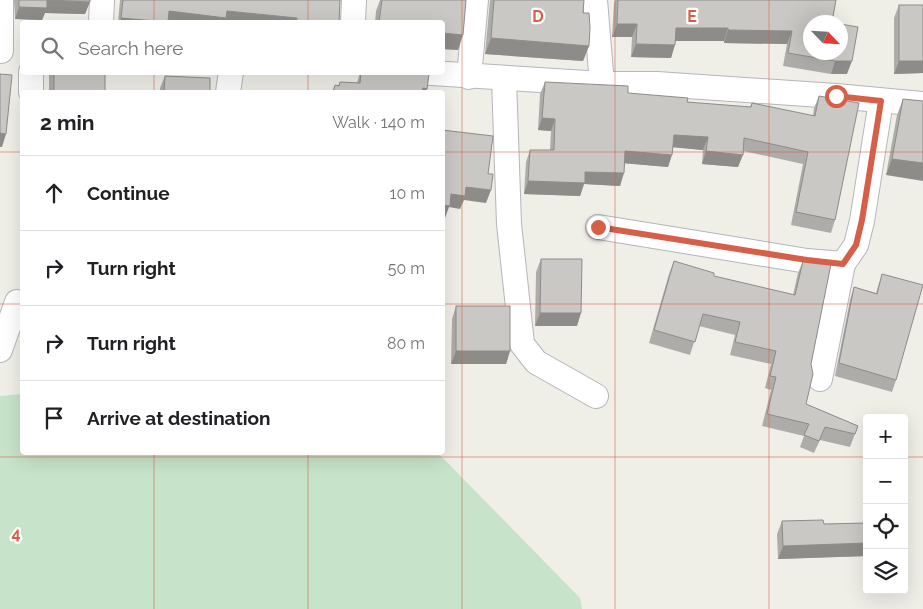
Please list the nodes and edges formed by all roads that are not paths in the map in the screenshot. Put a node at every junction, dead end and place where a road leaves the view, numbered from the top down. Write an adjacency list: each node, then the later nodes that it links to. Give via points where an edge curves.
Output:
1 (1, 0): 8 (street)
2 (102, 0): 6 (street)
3 (354, 0): 7 (street)
4 (476, 0): 12 (street)
5 (595, 0): 14 (street)
6 (100, 20)
7 (353, 20)
8 (8, 51)
9 (31, 75): 15 (street)
10 (231, 75): 16 (street)
11 (445, 75): 12 (street)
12 (469, 77): 13 (street)
13 (504, 78): 14 (street); 24 (street, via 510,224 522,344 536,362)
14 (602, 84): 17 (street, via 658,84)
15 (31, 90)
16 (228, 90)
17 (881, 101): 18 (street); 20 (street, via 862,220 856,245)
18 (923, 104)
19 (598, 227): 20 (street)
20 (843, 264): 23 (street)
21 (13, 301): 22 (street)
22 (0, 350)
23 (820, 379)
24 (596, 396)

